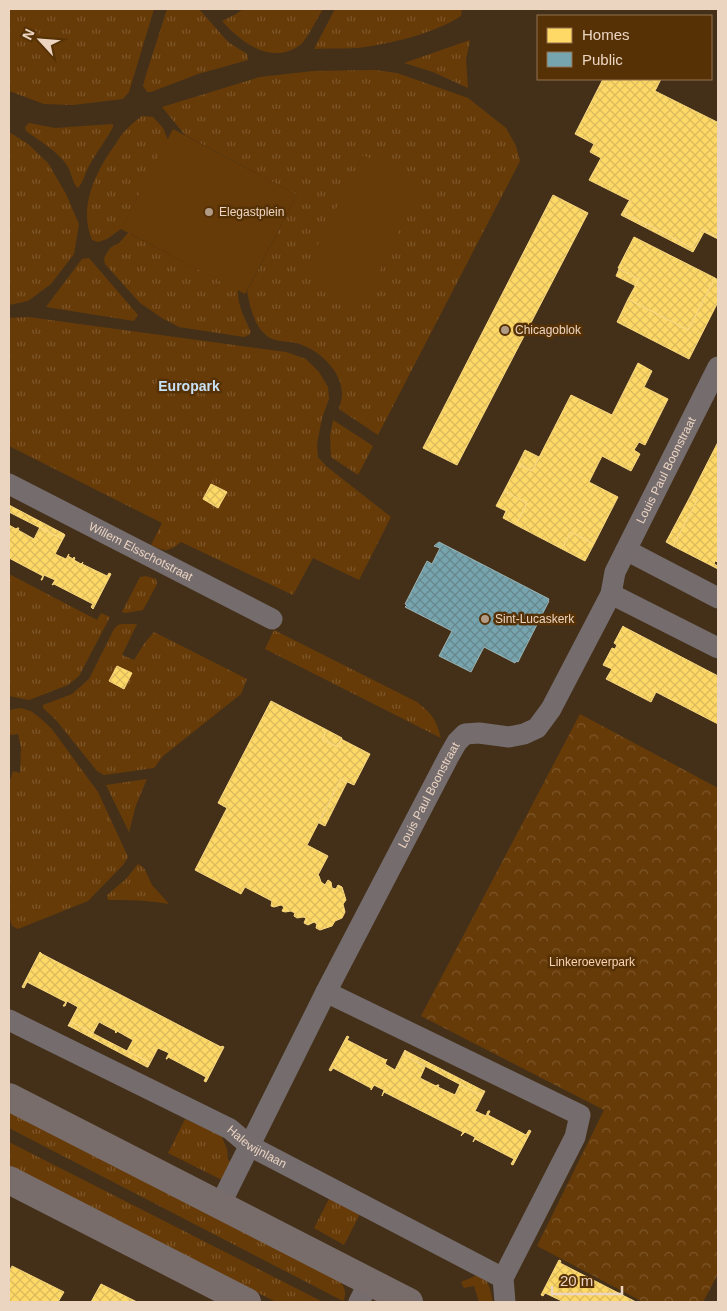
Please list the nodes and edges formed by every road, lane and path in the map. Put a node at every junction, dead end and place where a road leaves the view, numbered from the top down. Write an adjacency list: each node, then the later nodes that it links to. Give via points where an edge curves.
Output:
1 (718, 367): 3 (street, Louis Paul Boonstraat)
2 (9, 484): 6 (street, Willem Elsschotstraat)
3 (626, 550): 4 (street, Louis Paul Boonstraat, via 615,572); 5 (street)
4 (611, 594): 7 (street); 8 (street, Louis Paul Boonstraat, via 538,728 509,737 478,732 465,734 457,742)
5 (718, 598)
6 (272, 619)
7 (718, 648)
8 (326, 992): 11 (street, Louis Paul Boonstraat); 14 (street, via 580,1115 575,1138)
9 (9, 1020): 11 (street, Halewijnlaan, via 230,1129)
10 (9, 1096): 13 (main road)
11 (250, 1146): 13 (street, Louis Paul Boonstraat); 14 (street, Halewijnlaan)
12 (9, 1180): 16 (main road)
13 (220, 1205): 15 (main road)
14 (503, 1278): 18 (street)
15 (364, 1292): 17 (main road)
16 (247, 1302)
17 (410, 1302)
18 (505, 1302)

